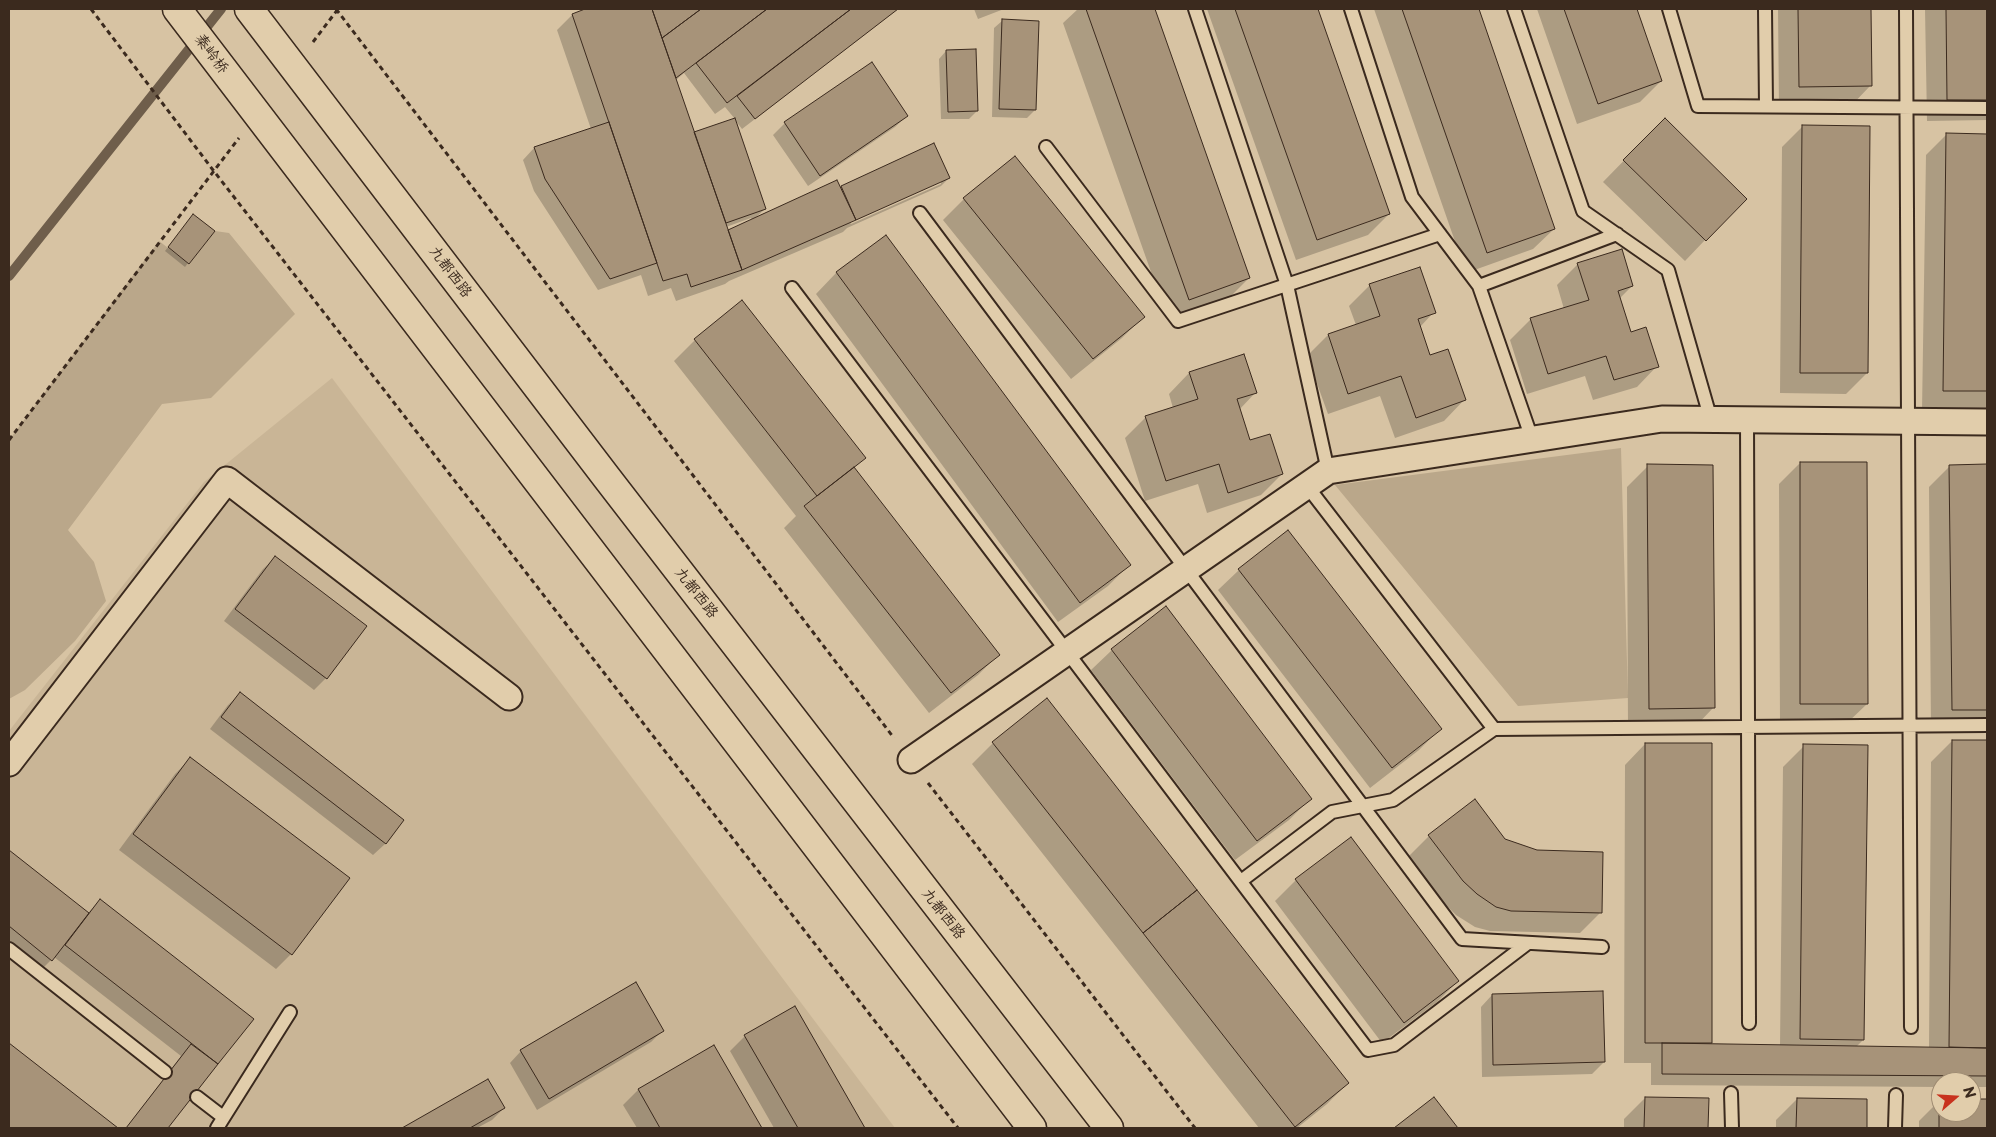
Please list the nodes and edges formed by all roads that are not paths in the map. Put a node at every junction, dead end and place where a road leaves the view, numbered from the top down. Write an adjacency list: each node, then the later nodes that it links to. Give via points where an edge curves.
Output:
1 (177, 9): 48 (main road, 秦岭桥)
2 (249, 9): 49 (main road, 九都西路)
3 (1195, 9): 16 (lane)
4 (1351, 9): 14 (lane, via 1412,197)
5 (1514, 9): 15 (lane, via 1583,211)
6 (1669, 9): 9 (lane, via 1698,106)
7 (1765, 9): 9 (lane)
8 (1906, 9): 10 (lane)
9 (1766, 106): 10 (lane)
10 (1907, 108): 11 (lane); 21 (lane)
11 (1987, 108)
12 (1046, 147): 16 (lane, via 1178,322)
13 (920, 213): 26 (lane)
14 (1440, 234): 16 (lane); 17 (lane)
15 (1617, 234): 17 (lane); 19 (lane, via 1668,270)
16 (1287, 285): 24 (lane)
17 (1479, 286): 23 (lane)
18 (792, 288): 27 (lane)
19 (1711, 420): 20 (street); 23 (street, via 1662,419)
20 (1748, 420): 21 (street); 31 (lane)
21 (1908, 421): 22 (street); 29 (lane)
22 (1987, 422)
23 (1532, 440): 24 (street)
24 (1328, 471): 25 (street)
25 (1307, 486): 26 (street); 32 (lane)
26 (1186, 569): 27 (street); 35 (lane)
27 (1067, 652): 33 (street); 36 (lane)
28 (509, 697): 34 (street, via 227,480)
29 (1909, 725): 30 (lane); 31 (lane); 42 (lane)
30 (1987, 725)
31 (1748, 726): 32 (lane); 41 (lane)
32 (1494, 728): 35 (lane, via 1393,800)
33 (911, 760)
34 (9, 763)
35 (1362, 806): 36 (lane, via 1332,812); 37 (lane, via 1462,939)
36 (1241, 882): 37 (lane, via 1368,1050 1394,1045)
37 (1528, 943): 38 (lane)
38 (1602, 947)
39 (9, 949): 43 (lane)
40 (290, 1012): 47 (lane)
41 (1749, 1023)
42 (1911, 1028)
43 (165, 1072)
44 (1731, 1093): 50 (lane)
45 (1896, 1095): 51 (lane)
46 (197, 1097): 47 (lane)
47 (220, 1123)
48 (1032, 1128)
49 (1109, 1128)
50 (1732, 1128)
51 (1895, 1128)

